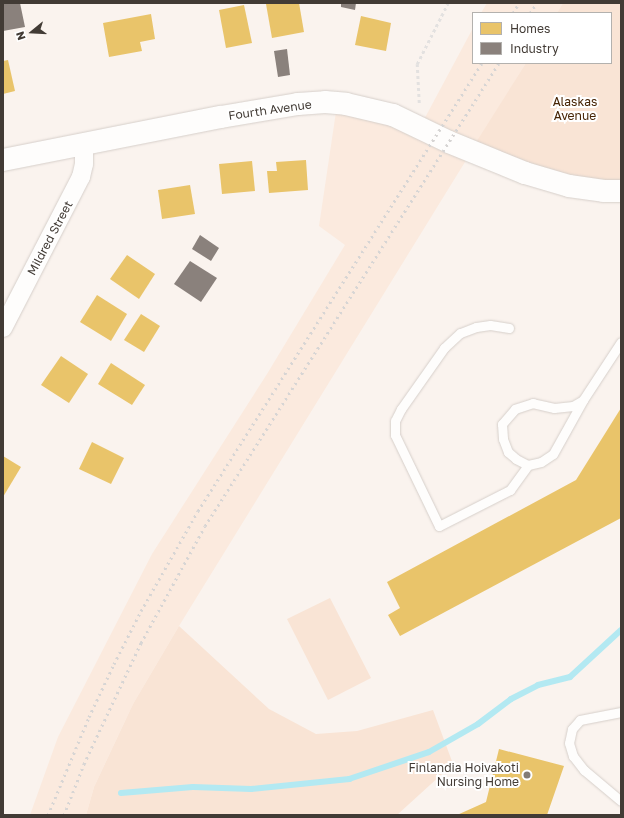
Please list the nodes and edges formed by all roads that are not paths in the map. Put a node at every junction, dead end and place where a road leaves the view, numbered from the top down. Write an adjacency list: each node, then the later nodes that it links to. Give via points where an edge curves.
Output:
1 (84, 144): 2 (street, Fourth Avenue); 3 (street, Fourth Avenue, via 221,116 325,102 393,115 449,142 525,173 569,186); 4 (street, Mildred Street, via 81,177)
2 (3, 160)
3 (621, 191)
4 (3, 328)
5 (510, 328): 8 (lane, via 490,325 476,327 460,333 444,348 401,409 395,421 395,436 439,526 510,490)
6 (621, 342): 7 (lane)
7 (583, 400): 8 (lane, via 553,454 541,462); 8 (lane, via 573,406 554,408 533,403 515,409 502,424 503,439 508,452)
8 (528, 465)
9 (621, 712): 10 (lane, via 580,720 572,729 569,743 573,756 584,770)
10 (621, 801)

